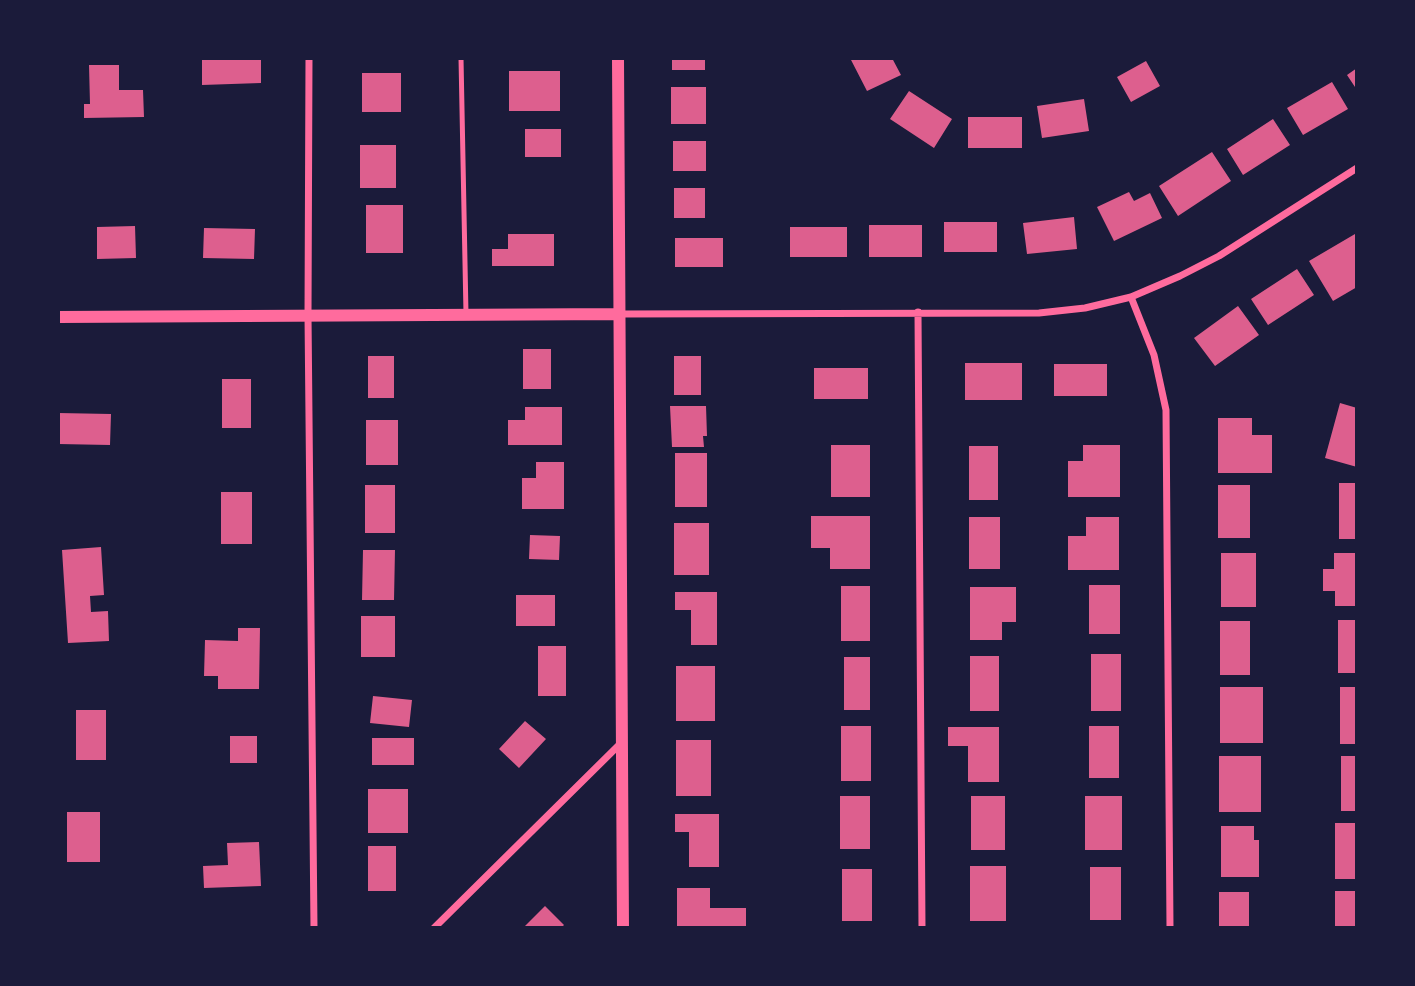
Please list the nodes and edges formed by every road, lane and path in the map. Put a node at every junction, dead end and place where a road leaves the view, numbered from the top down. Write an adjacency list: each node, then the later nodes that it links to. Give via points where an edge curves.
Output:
1 (309, 58): 9 (street)
2 (461, 58): 7 (lane)
3 (618, 58): 8 (street)
4 (1357, 168): 5 (street, via 1219,256)
5 (1131, 297): 6 (street, via 1039,313); 16 (street, via 1154,355 1166,410)
6 (918, 312): 8 (street); 15 (street)
7 (466, 314): 8 (street); 9 (street)
8 (620, 314): 11 (street)
9 (308, 315): 10 (street); 12 (street)
10 (58, 317)
11 (621, 742): 13 (street); 14 (street)
12 (314, 928)
13 (434, 928)
14 (623, 928)
15 (922, 928)
16 (1170, 928)

